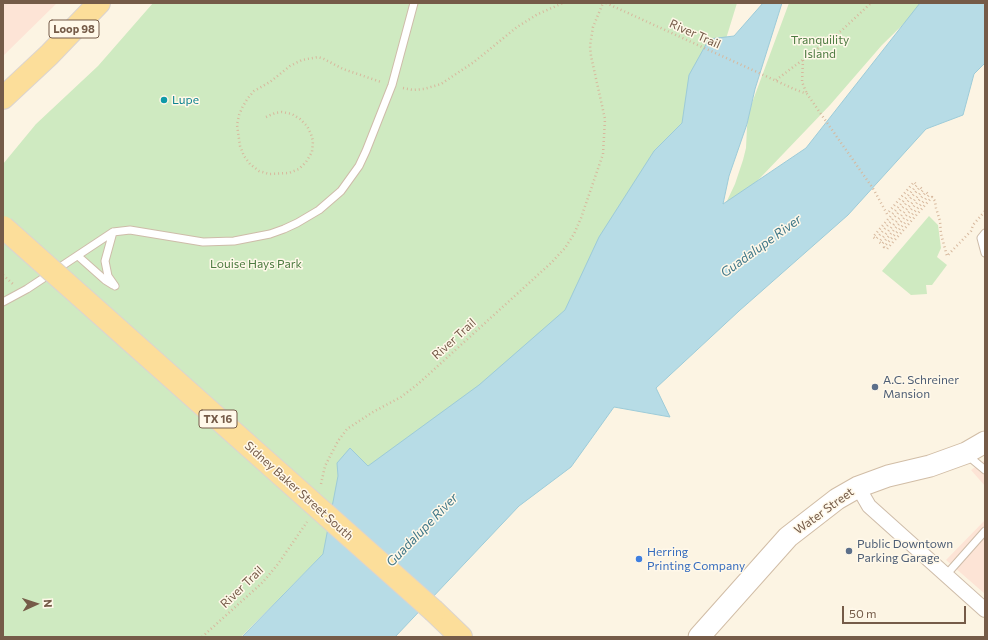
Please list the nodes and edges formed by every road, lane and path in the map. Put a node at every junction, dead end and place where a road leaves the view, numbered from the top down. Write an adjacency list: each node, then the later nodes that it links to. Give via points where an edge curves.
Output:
1 (99, 3): 11 (main road, Loop 98)
2 (414, 3): 9 (lane)
3 (563, 3): 9 (path, via 517,27 474,62 441,84 412,90)
4 (603, 3): 24 (path, River Trail, via 593,27 590,46 605,119 603,154 574,234 551,263 418,384 348,429 338,441 325,466)
5 (606, 3): 8 (path, River Trail)
6 (871, 3): 7 (path, via 841,31)
7 (803, 60): 8 (path); 10 (path, via 802,82)
8 (776, 80): 10 (path, River Trail)
9 (392, 85): 12 (path, via 348,71 318,57 302,60 290,66 254,91 243,106 237,125 244,156 258,171 269,174 289,173 299,169 312,152 311,134 304,122 292,114 282,112); 15 (lane, via 359,166 330,201 297,224 264,236 218,242 203,242 130,230)
10 (807, 94): 13 (path, via 874,190 887,214 914,182 917,185 873,237 876,239 920,187 923,190 879,242 882,244 926,192 929,195 884,246 887,249 932,197 935,200 947,256 971,231)
11 (3, 98)
12 (266, 117)
13 (985, 211)
14 (3, 227): 30 (main road, Sidney Baker Street South / TX 16, bridge)
15 (113, 232): 18 (lane); 18 (lane, via 105,261 108,276 115,286)
16 (985, 233): 17 (lane, via 981,238)
17 (985, 253)
18 (78, 256): 19 (lane)
19 (3, 302)
20 (985, 442): 21 (street, Water Street)
21 (966, 453): 22 (lane); 23 (street, Water Street)
22 (985, 470)
23 (858, 487): 27 (street, via 870,506); 31 (street, Water Street, via 788,537)
24 (319, 491)
25 (310, 518): 29 (path, River Trail, via 263,582)
26 (985, 531): 27 (lane)
27 (946, 575): 28 (street)
28 (983, 605)
29 (202, 637)
30 (461, 637)
31 (699, 637)

